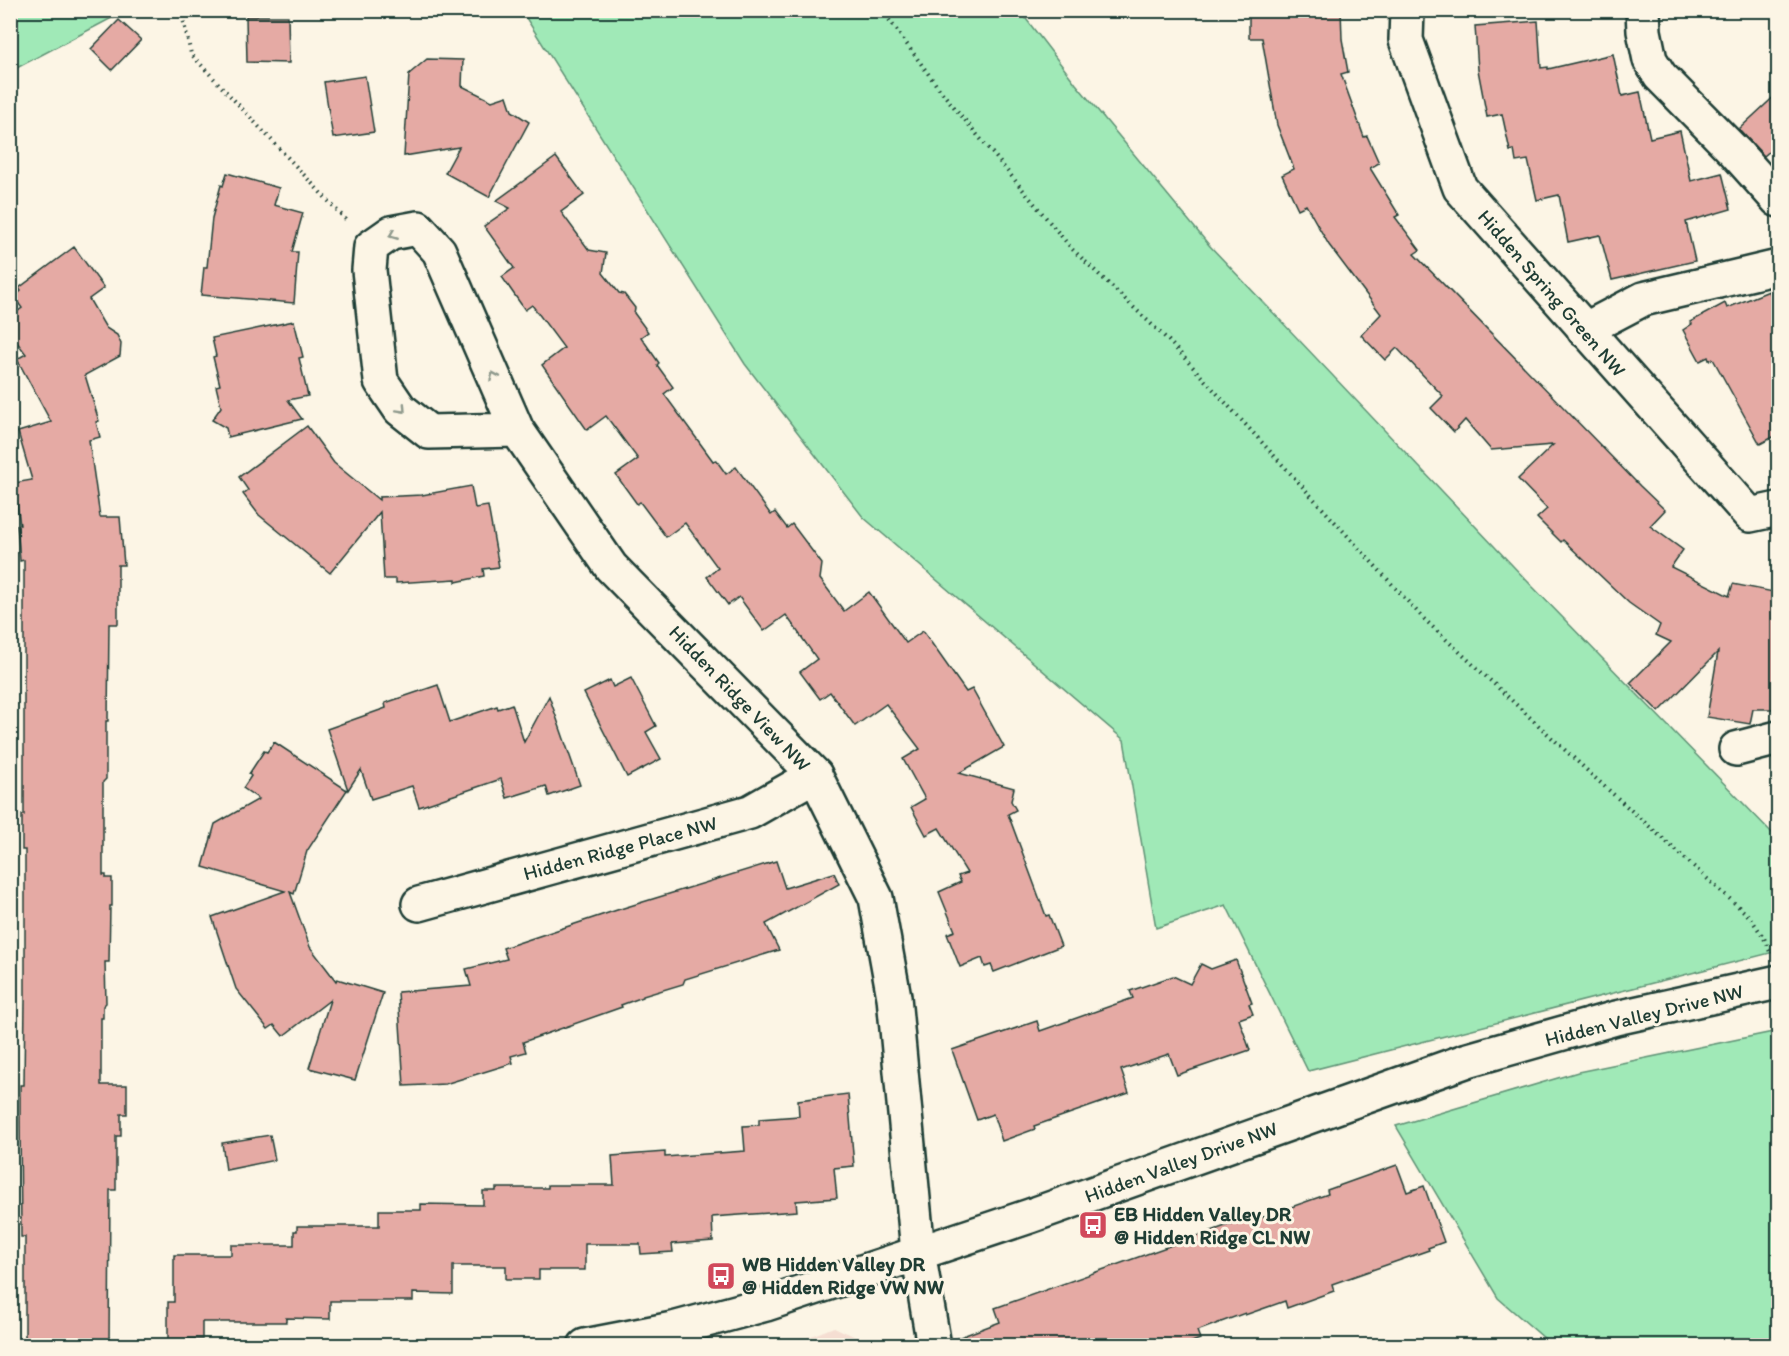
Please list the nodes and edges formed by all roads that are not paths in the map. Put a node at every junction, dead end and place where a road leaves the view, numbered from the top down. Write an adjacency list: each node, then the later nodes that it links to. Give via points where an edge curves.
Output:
1 (1407, 10): 5 (street, Hidden Spring Green NW, via 1406,40 1460,188)
2 (1643, 10): 3 (street, via 1650,60 1660,76)
3 (1779, 200)
4 (1779, 267): 5 (street, via 1643,299)
5 (1584, 330): 7 (street, Hidden Spring Green NW, via 1750,514)
6 (517, 430): 6 (street, Hidden Ridge View NW, one-way to 6, via 439,251 418,228 391,233 371,247 369,270 381,381 400,409 429,432); 10 (street, Hidden Ridge View NW, via 611,567)
7 (1779, 509)
8 (1779, 738): 9 (street)
9 (1736, 749)
10 (814, 775): 11 (street, Hidden Ridge Place NW, via 750,812); 13 (street, Hidden Ridge View NW, via 876,898 894,998)
11 (419, 904)
12 (1776, 971): 13 (street, Hidden Valley Drive NW, via 1468,1060)
13 (918, 1252): 14 (street, Hidden Valley Drive NW, via 766,1304 673,1329); 15 (street, Hidden Ridge View NW)
14 (585, 1346)
15 (934, 1346)

